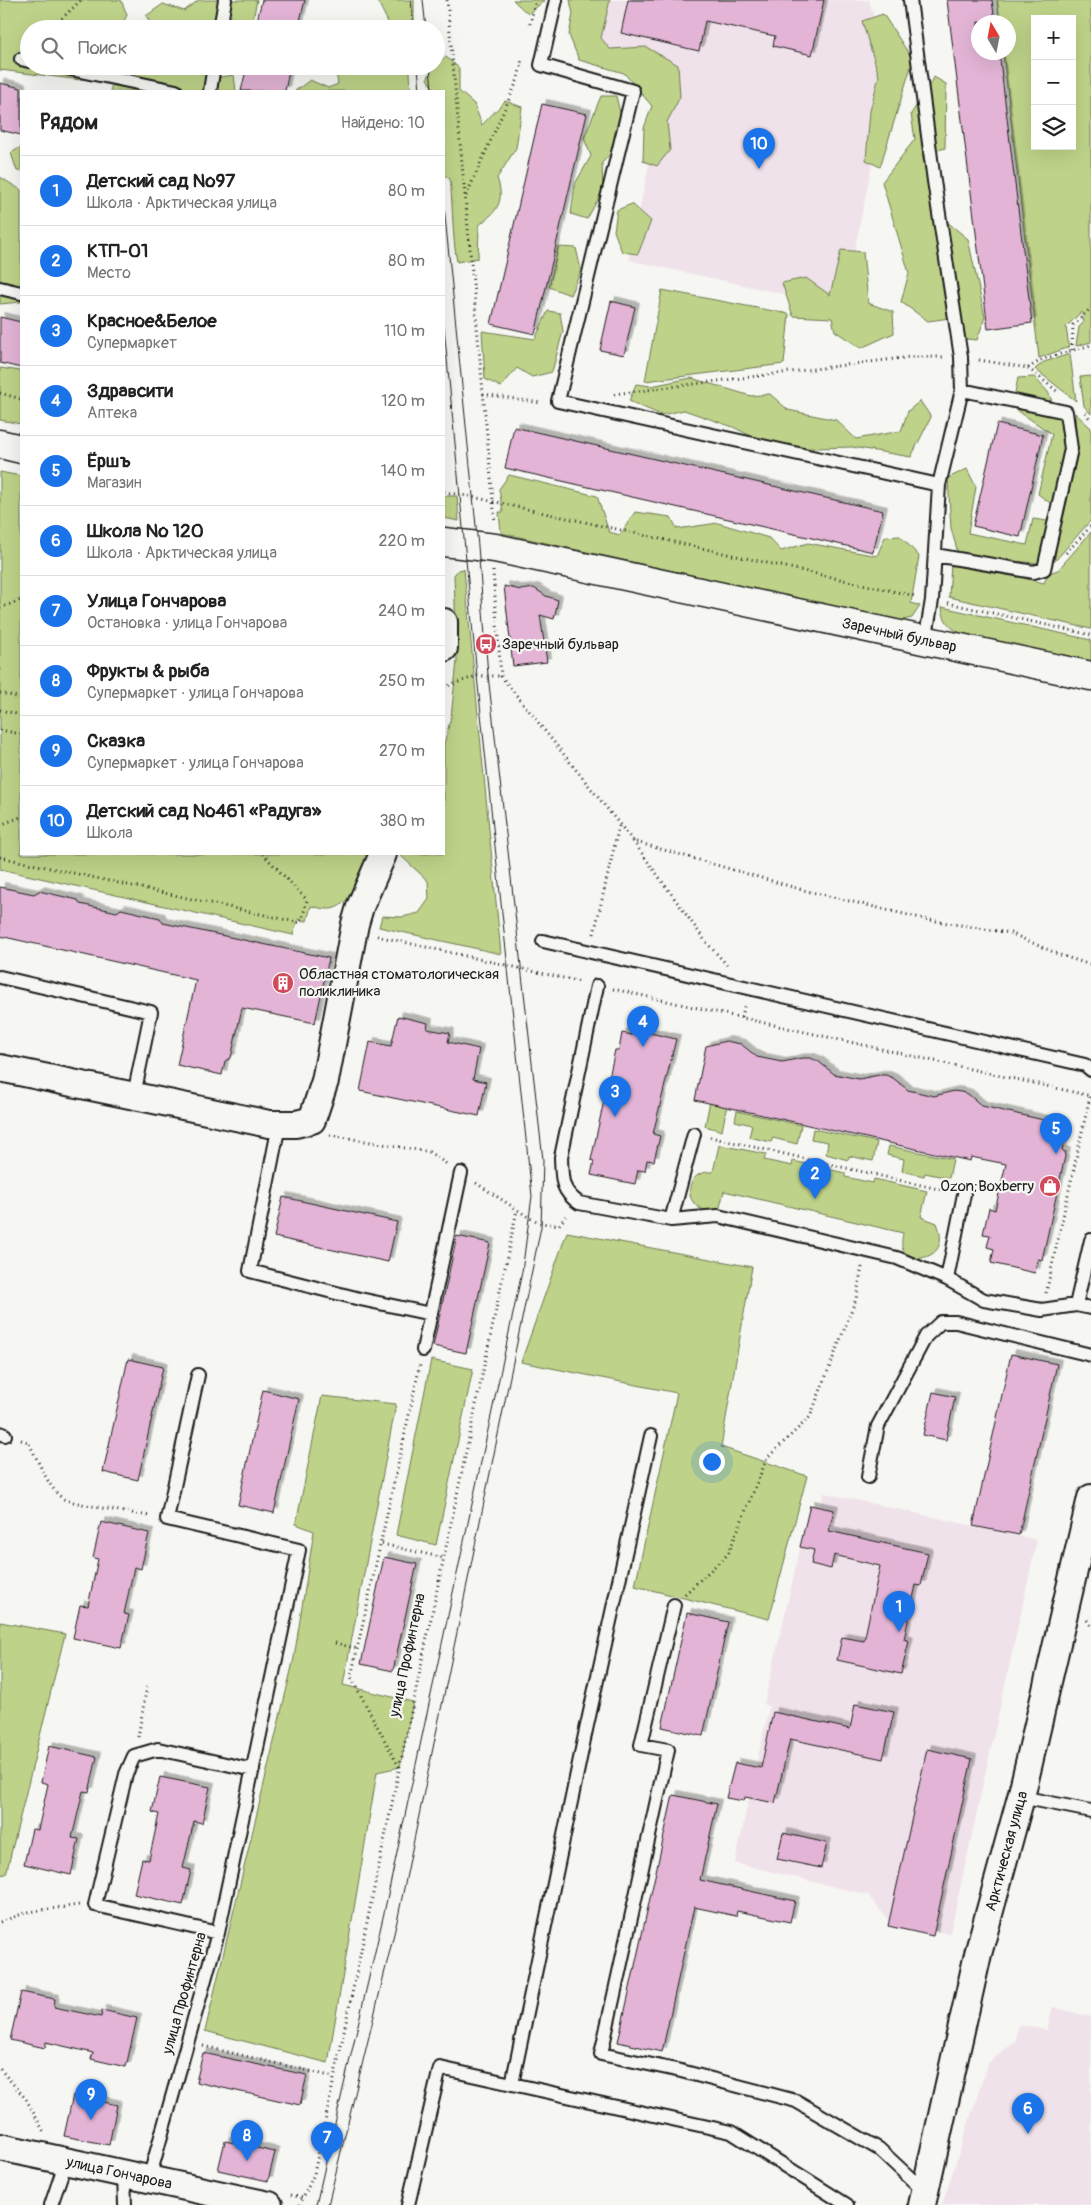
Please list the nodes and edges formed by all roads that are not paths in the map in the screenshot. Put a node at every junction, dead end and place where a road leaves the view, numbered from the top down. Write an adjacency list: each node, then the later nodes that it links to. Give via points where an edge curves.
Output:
1 (225, 0): 4 (lane)
2 (556, 0): 14 (lane, via 541,65 633,91 558,401)
3 (910, 0): 11 (lane, via 962,357)
4 (222, 20)
5 (99, 75): 7 (lane)
6 (213, 75): 8 (lane)
7 (171, 90)
8 (210, 90)
9 (0, 288): 10 (lane)
10 (20, 293)
11 (962, 390): 14 (lane); 16 (lane, via 1066,412 1071,449 1044,569 1034,572)
12 (0, 444): 13 (street)
13 (20, 449)
14 (939, 485): 16 (lane)
15 (445, 542): 17 (street, Заречный бульвар, via 495,548)
16 (935, 555): 17 (lane)
17 (926, 642): 18 (street, Заречный бульвар)
18 (1091, 676)
19 (383, 855): 26 (street, via 355,924 326,1081 312,1120)
20 (543, 941): 24 (lane)
21 (0, 977): 25 (lane, via 151,1012)
22 (597, 986): 30 (lane, via 560,1157 562,1181 567,1195 579,1203)
23 (0, 1068): 25 (street)
24 (1091, 1070)
25 (134, 1095): 26 (street)
26 (278, 1125): 36 (lane, via 250,1271)
27 (694, 1134): 30 (lane)
28 (461, 1173): 36 (lane)
29 (964, 1194): 33 (lane)
30 (671, 1220): 33 (lane, via 718,1216 897,1258)
31 (1091, 1240): 32 (lane)
32 (1089, 1258): 34 (lane)
33 (947, 1279): 34 (lane, via 984,1300 1042,1310)
34 (1076, 1305): 35 (lane)
35 (1091, 1308)
36 (431, 1314): 37 (lane)
37 (423, 1350)
38 (1091, 1355): 41 (lane, via 956,1322 941,1322 926,1336 878,1426)
39 (198, 1375): 44 (lane, улица Профинтерна, via 167,1519 299,1550)
40 (652, 1436): 48 (lane)
41 (868, 1477)
42 (1091, 1498): 45 (street, Арктическая улица)
43 (674, 1605): 53 (lane, via 641,1745 668,1750 601,2054 796,2101 880,2149)
44 (253, 1770): 47 (lane, улица Профинтерна); 47 (lane, via 158,1749 134,1756 126,1774 95,1905)
45 (1021, 1797): 46 (lane); 53 (street, Арктическая улица, via 978,1954)
46 (1091, 1811)
47 (218, 1933): 52 (lane, улица Профинтерна)
48 (512, 2084): 58 (lane, via 440,2068); 59 (lane, via 731,2132)
49 (0, 2147): 50 (street, улица Гончарова)
50 (66, 2161): 51 (street, улица Гончарова); 55 (lane)
51 (124, 2174): 52 (street, улица Гончарова); 56 (lane)
52 (150, 2179): 54 (street, улица Гончарова)
53 (923, 2198)
54 (211, 2199): 57 (street, улица Гончарова)
55 (51, 2205)
56 (125, 2205)
57 (269, 2205)
58 (408, 2205)
59 (847, 2205)

